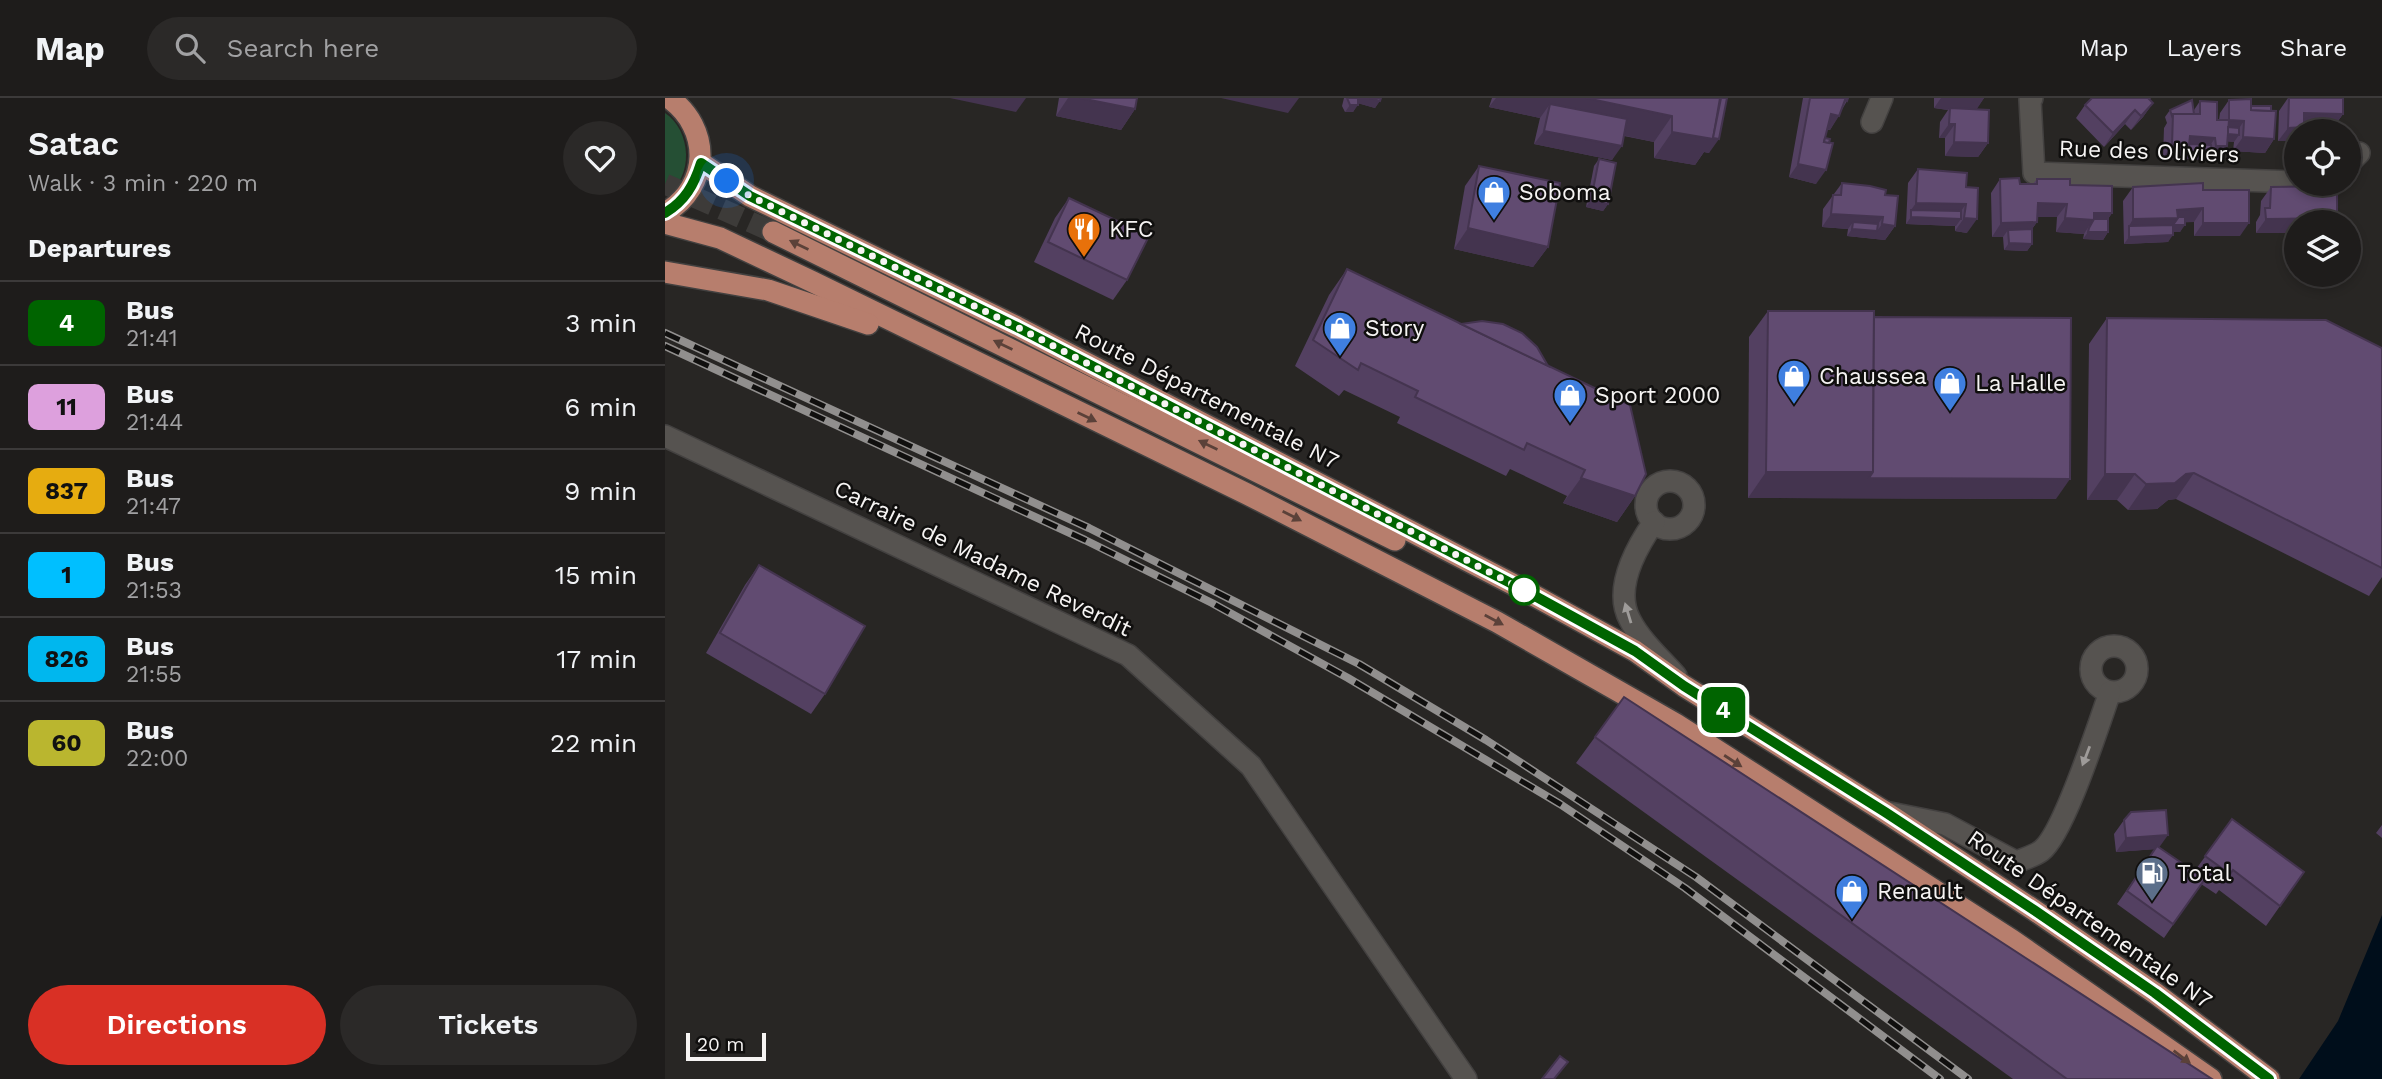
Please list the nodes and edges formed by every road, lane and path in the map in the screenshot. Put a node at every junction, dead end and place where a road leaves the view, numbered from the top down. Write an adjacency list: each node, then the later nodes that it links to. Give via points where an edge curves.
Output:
1 (1882, 98): 4 (street)
2 (2030, 99): 6 (street, Rue des Oliviers, via 2034,173)
3 (680, 102): 5 (main road, via 696,129)
4 (1872, 122)
5 (701, 163): 7 (main road, via 683,200); 14 (main road, Route Départementale N7, via 750,196 1017,327 1524,590 1635,651)
6 (2284, 182)
7 (665, 213)
8 (665, 223): 11 (main road, via 720,238)
9 (773, 232): 14 (main road, Route Départementale N7, one-way to 9, via 1628,663 1221,451)
10 (665, 272): 11 (main road, via 808,301 863,321 951,363)
11 (1026, 388): 19 (main road, one-way to 19, via 1497,621 1676,724 2012,940)
12 (665, 436): 18 (street, Carraire de Madame Reverdit, via 1128,655 1251,766)
13 (1654, 522): 14 (street, Route Départementale N7, one-way to 13, via 1626,612 1626,575)
14 (1684, 686): 16 (main road, Route Départementale N7)
15 (2110, 692): 16 (street, Route Départementale N7, one-way to 16, via 2068,803 2042,851 2016,862 1945,824)
16 (1885, 812): 17 (main road, Route Départementale N7, via 2155,993)
17 (2266, 1077)
18 (1466, 1079)
19 (2211, 1079)

